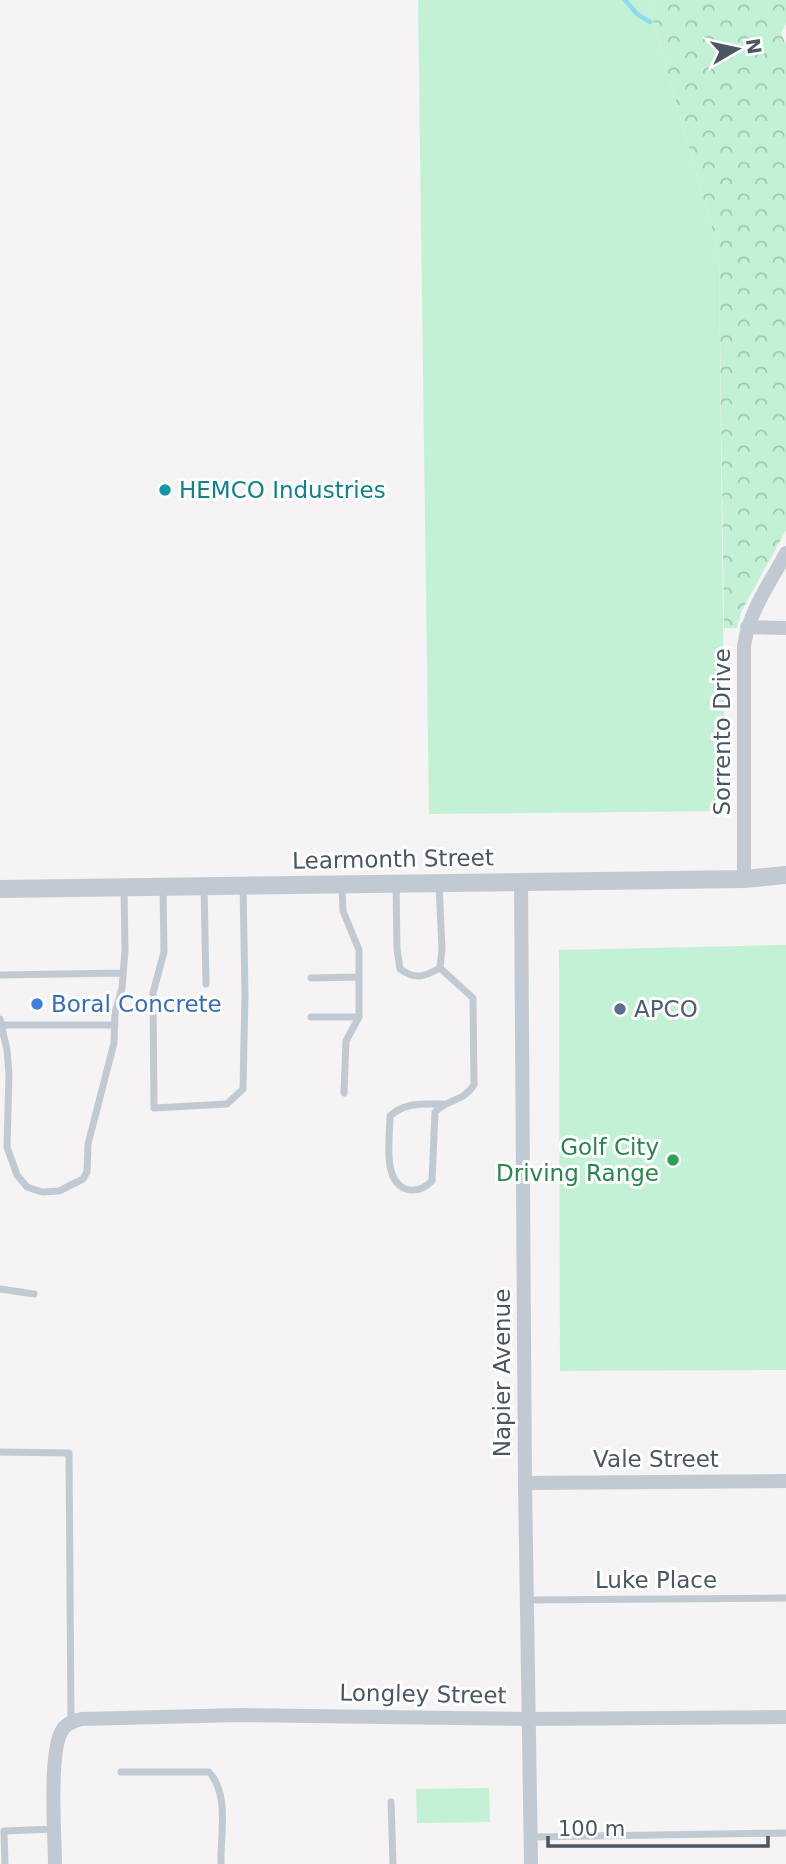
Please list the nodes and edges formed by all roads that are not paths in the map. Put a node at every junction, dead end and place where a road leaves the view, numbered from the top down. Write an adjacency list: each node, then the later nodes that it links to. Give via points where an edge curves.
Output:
1 (786, 553): 2 (street, Sorrento Drive)
2 (747, 627): 3 (street); 5 (street, Sorrento Drive, via 743,656)
3 (786, 628)
4 (784, 873): 5 (street, Learmonth Street)
5 (744, 879): 6 (street, Learmonth Street)
6 (521, 882): 7 (street, Learmonth Street); 31 (street, Napier Avenue)
7 (439, 883): 9 (street, Learmonth Street); 15 (lane)
8 (342, 884): 9 (street, Learmonth Street); 11 (street, Learmonth Street); 18 (lane, via 343,911 359,950)
9 (396, 884): 15 (lane, via 400,969 411,976 428,975)
10 (204, 886): 11 (street, Learmonth Street); 13 (street, Learmonth Street); 20 (lane)
11 (243, 886): 13 (lane, via 243,1089 227,1104 154,1108 153,993 164,952)
12 (124, 887): 13 (street, Learmonth Street); 14 (street, Learmonth Street); 16 (lane)
13 (163, 887)
14 (0, 888)
15 (440, 968): 26 (lane, via 473,998 474,1085 456,1101)
16 (122, 973): 17 (lane); 24 (lane)
17 (0, 975)
18 (359, 977): 19 (lane); 22 (lane)
19 (311, 978)
20 (206, 984)
21 (312, 1017): 22 (lane)
22 (359, 1017): 25 (lane, via 346,1041)
23 (1, 1022): 24 (lane); 24 (lane, via 9,1074 7,1147 16,1175 27,1187 42,1192 60,1191 83,1179 87,1171 88,1144)
24 (115, 1025)
25 (344, 1093)
26 (442, 1104): 26 (lane, via 432,1128 432,1181 419,1189 402,1187 390,1174 390,1116 409,1105)
27 (0, 1289): 28 (lane)
28 (34, 1294)
29 (0, 1452): 36 (lane, via 69,1453)
30 (786, 1481): 31 (street, Vale Street)
31 (525, 1483): 33 (street, Napier Avenue)
32 (786, 1598): 33 (lane, Luke Place)
33 (527, 1600): 35 (street, Napier Avenue)
34 (786, 1717): 35 (street, Longley Street)
35 (529, 1719): 36 (street, Longley Street, via 241,1715 87,1718); 41 (street, Napier Avenue)
36 (67, 1726): 39 (street, via 58,1739 54,1764)
37 (121, 1772): 44 (lane, via 209,1772 222,1799)
38 (391, 1802): 45 (lane)
39 (55, 1829): 42 (lane, via 4,1831); 43 (street)
40 (786, 1833): 41 (lane)
41 (531, 1836): 46 (street, Napier Avenue)
42 (5, 1864)
43 (55, 1864)
44 (221, 1864)
45 (393, 1864)
46 (531, 1864)

